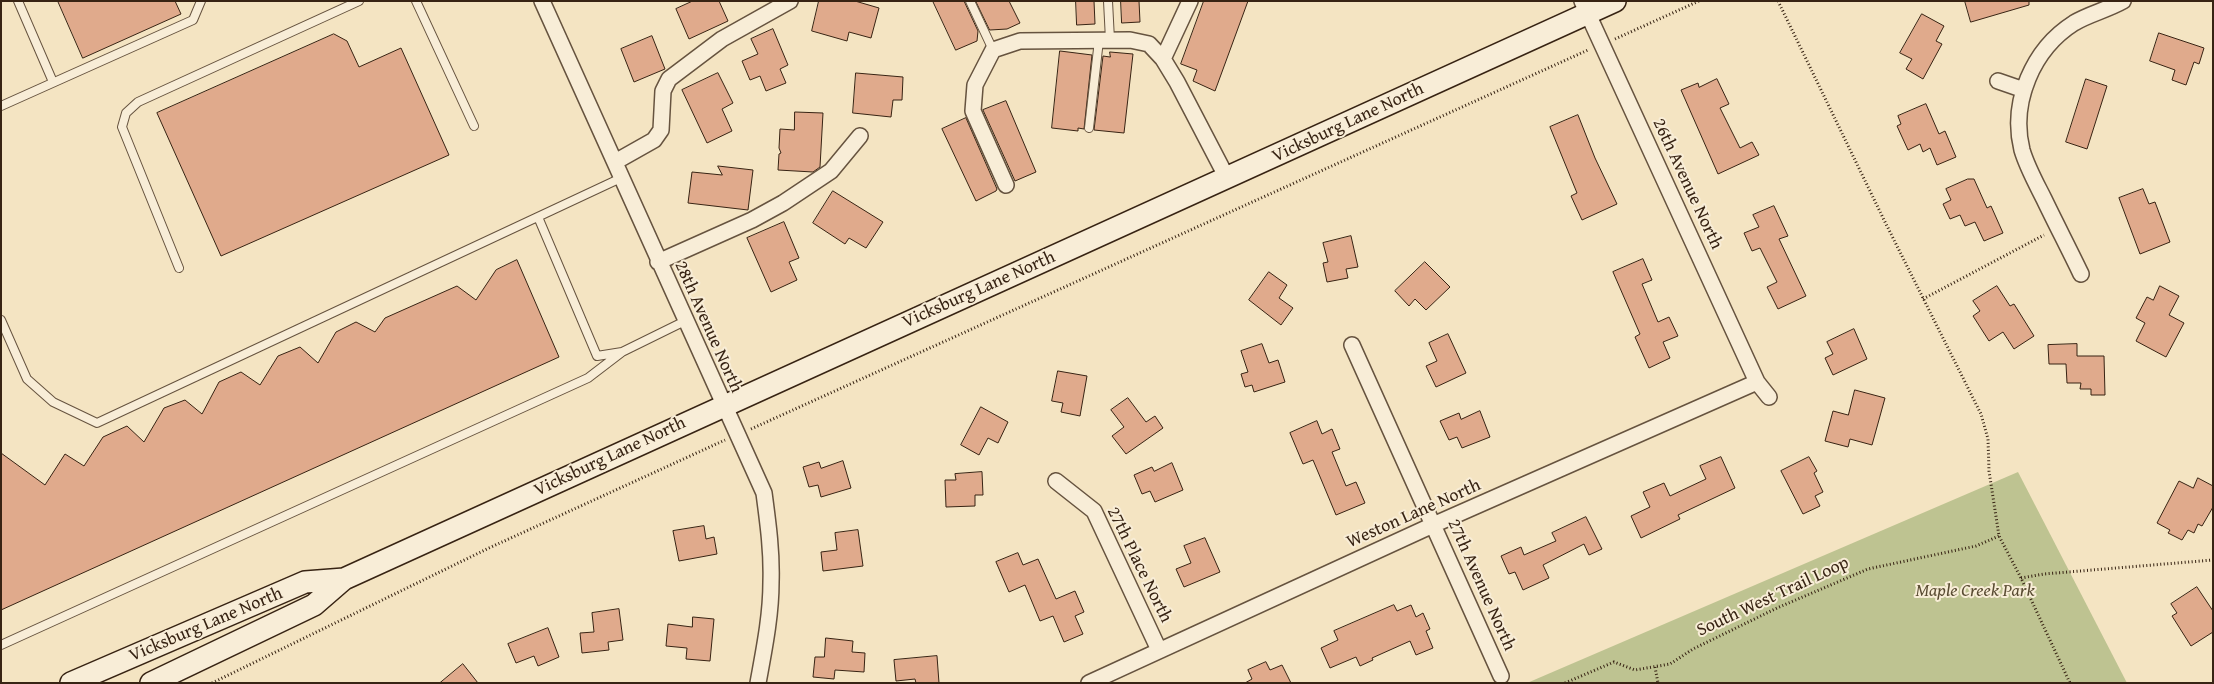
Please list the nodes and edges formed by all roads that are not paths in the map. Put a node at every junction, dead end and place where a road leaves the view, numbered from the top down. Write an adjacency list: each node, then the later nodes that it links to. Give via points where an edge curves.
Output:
1 (18, 1): 17 (lane)
2 (201, 1): 17 (lane, via 193,20)
3 (359, 1): 29 (lane, via 138,102 126,113 122,127)
4 (416, 1): 20 (lane)
5 (542, 1): 23 (street, 28th Avenue North)
6 (790, 1): 23 (street, via 722,39 669,80 663,90 660,130 654,140)
7 (970, 1): 14 (lane)
8 (1108, 1): 13 (lane)
9 (1190, 1): 15 (street)
10 (1615, 1): 12 (main road, Vicksburg Lane North)
11 (2123, 1): 18 (street, via 2074,24 2050,42 2034,65)
12 (1585, 7): 25 (main road, Vicksburg Lane North); 35 (street, 26th Avenue North)
13 (1104, 40): 14 (street, via 1020,41); 15 (street, via 1149,44); 21 (lane)
14 (993, 50): 26 (street, via 974,84 973,111)
15 (1163, 60): 25 (street)
16 (1998, 81): 18 (street)
17 (53, 82): 19 (lane)
18 (2024, 90): 30 (street, via 2018,120 2022,150)
19 (1, 106)
20 (474, 126)
21 (1089, 128)
22 (860, 136): 28 (street, via 831,171 783,203)
23 (615, 162): 24 (street, 28th Avenue North)
24 (622, 178): 27 (lane); 28 (street, 28th Avenue North)
25 (1227, 178): 37 (main road, Vicksburg Lane North)
26 (1006, 185)
27 (538, 216): 31 (lane, via 97,423 53,402 27,379); 34 (lane, via 596,356)
28 (658, 262): 32 (street, 28th Avenue North)
29 (179, 268)
30 (2081, 274)
31 (1, 320)
32 (685, 321): 34 (lane); 37 (street, 28th Avenue North)
33 (1352, 345): 39 (street, 27th Avenue North)
34 (622, 352): 41 (lane, via 588,378)
35 (1757, 382): 36 (street, 26th Avenue North); 39 (street, Weston Lane North)
36 (1769, 397)
37 (723, 405): 40 (main road, Vicksburg Lane North); 46 (street, 28th Avenue North, via 764,493 770,538 772,584)
38 (1056, 481): 42 (street, 27th Place North, via 1094,510)
39 (1433, 525): 42 (street, Weston Lane North); 43 (street, 27th Avenue North)
40 (344, 579): 44 (main road, Vicksburg Lane North, via 305,582); 45 (main road, Vicksburg Lane North, via 314,605)
41 (1, 645)
42 (1159, 650): 47 (street, Weston Lane North)
43 (1501, 676)
44 (71, 683)
45 (151, 683)
46 (758, 683)
47 (1089, 683)

